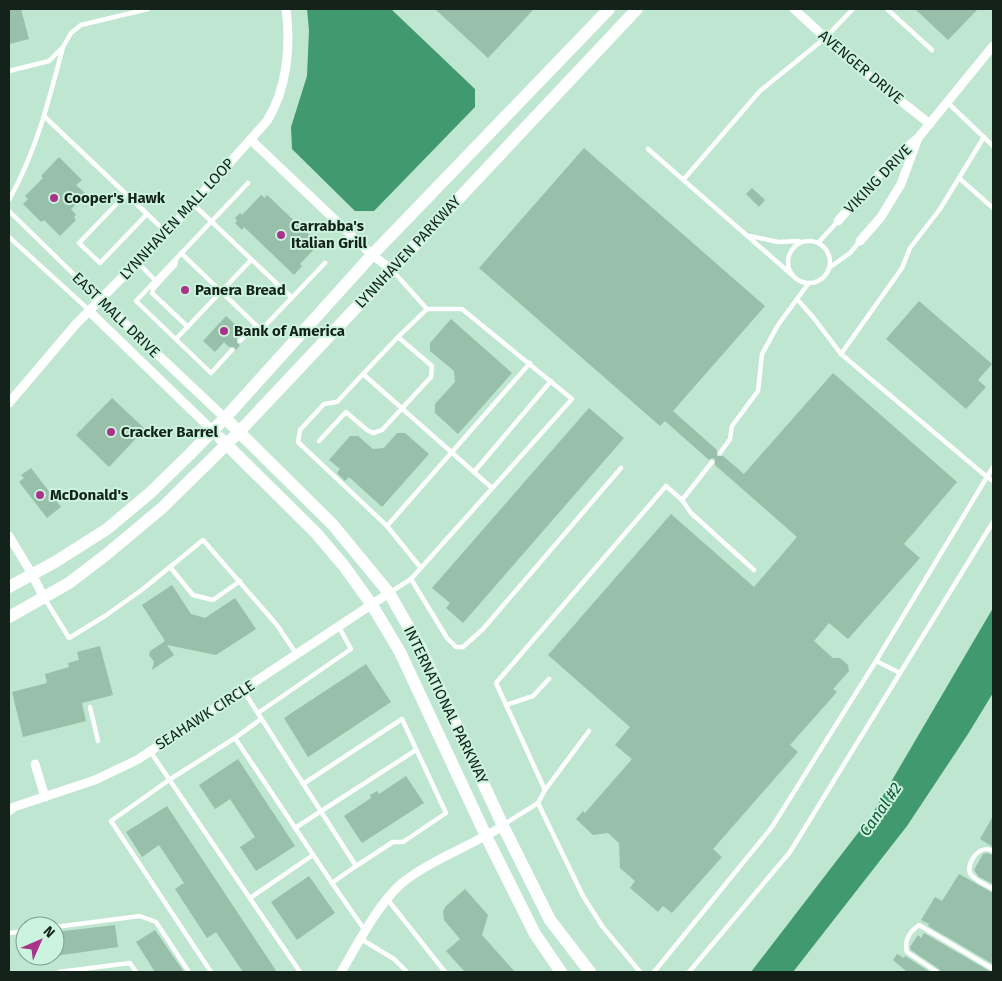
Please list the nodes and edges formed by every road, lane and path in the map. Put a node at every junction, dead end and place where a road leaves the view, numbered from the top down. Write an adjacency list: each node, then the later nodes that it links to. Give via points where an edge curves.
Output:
1 (148, 9): 10 (lane, via 80,25)
2 (286, 9): 18 (street, LYNNHAVEN MALL LOOP, via 286,59 282,85 273,111)
3 (637, 9): 45 (main road, LYNNHAVEN PARKWAY)
4 (794, 9): 8 (street, AVENGER DRIVE)
5 (853, 9): 8 (lane)
6 (887, 9): 11 (lane)
7 (604, 10): 39 (main road, LYNNHAVEN PARKWAY)
8 (825, 38): 15 (street, AVENGER DRIVE, via 854,66); 22 (lane, via 760,91)
9 (993, 46): 13 (street, VIKING DRIVE)
10 (63, 47): 12 (lane, via 49,61); 14 (lane)
11 (932, 50)
12 (9, 71)
13 (947, 102): 15 (street, VIKING DRIVE); 16 (lane)
14 (45, 117): 24 (lane); 25 (lane, via 32,154)
15 (930, 124): 17 (street, VIKING DRIVE)
16 (984, 136): 19 (lane); 21 (lane)
17 (918, 138): 30 (street, VIKING DRIVE, via 892,160); 36 (street, VIKING DRIVE, via 901,184)
18 (250, 140): 26 (street, LYNNHAVEN MALL LOOP); 39 (street)
19 (993, 146)
20 (648, 149): 22 (lane)
21 (959, 178): 27 (lane); 61 (lane, via 910,248 902,268)
22 (684, 179): 33 (lane)
23 (248, 183): 31 (lane)
24 (126, 194): 29 (lane); 29 (lane, via 79,243 100,263)
25 (9, 200)
26 (193, 204): 31 (lane); 32 (street, LYNNHAVEN MALL LOOP)
27 (993, 208)
28 (9, 211): 52 (lane, EAST MALL DRIVE)
29 (147, 214): 32 (lane)
30 (838, 221): 37 (lane)
31 (212, 222): 38 (lane); 41 (lane)
32 (167, 233): 42 (street, LYNNHAVEN MALL LOOP)
33 (749, 236): 35 (lane, via 778,242); 46 (lane)
34 (9, 238): 54 (lane, EAST MALL DRIVE)
35 (804, 241): 37 (lane); 46 (lane, via 789,254 787,261)
36 (860, 241): 44 (lane)
37 (818, 243): 44 (lane, via 828,254)
38 (181, 253): 40 (lane); 49 (lane)
39 (372, 255): 45 (street); 69 (main road, LYNNHAVEN PARKWAY)
40 (176, 258): 47 (lane); 56 (lane, via 175,265 152,293)
41 (251, 260): 49 (lane); 50 (lane)
42 (137, 262): 47 (lane); 52 (street, LYNNHAVEN MALL LOOP)
43 (325, 264): 50 (lane)
44 (829, 268): 48 (lane, via 821,280)
45 (391, 269): 53 (lane); 71 (main road, LYNNHAVEN PARKWAY)
46 (791, 274): 48 (lane)
47 (155, 280): 58 (lane, via 136,301)
48 (808, 284): 51 (lane)
49 (222, 291): 55 (lane); 56 (lane)
50 (292, 298): 55 (lane, via 261,330)
51 (797, 299): 61 (lane); 75 (lane, via 762,354 758,391 732,426 730,439)
52 (100, 300): 54 (street, LYNNHAVEN MALL LOOP); 69 (street, EAST MALL DRIVE)
53 (427, 309): 57 (lane); 62 (lane, via 462,308)
54 (89, 311): 66 (street, LYNNHAVEN MALL LOOP); 70 (street, EAST MALL DRIVE)
55 (256, 324): 59 (lane)
56 (188, 327): 58 (lane)
57 (398, 336): 63 (lane); 67 (lane, via 432,366 432,377)
58 (176, 339): 60 (lane, via 211,373)
59 (240, 341)
60 (232, 350)
61 (841, 354): 80 (lane)
62 (530, 363): 64 (lane); 74 (lane)
63 (364, 374): 65 (lane); 67 (lane)
64 (551, 381): 79 (lane); 82 (lane, via 572,398)
65 (337, 402): 68 (lane); 85 (lane, via 324,404 300,430 298,442)
66 (9, 404)
67 (402, 407): 68 (lane, via 382,430 373,433); 74 (lane)
68 (346, 412): 72 (lane)
69 (225, 418): 70 (main road, LYNNHAVEN PARKWAY); 71 (main road, INTERNATIONAL PARKWAY)
70 (212, 430): 73 (main road, INTERNATIONAL PARKWAY); 90 (main road, LYNNHAVEN PARKWAY, via 153,490 107,529)
71 (239, 432): 73 (main road, LYNNHAVEN PARKWAY); 94 (main road, INTERNATIONAL PARKWAY, via 332,525)
72 (319, 441)
73 (227, 443): 95 (main road, LYNNHAVEN PARKWAY, via 162,508 69,583); 96 (main road, INTERNATIONAL PARKWAY, via 316,533)
74 (452, 451): 79 (lane); 85 (lane)
75 (720, 452)
76 (712, 462): 83 (lane)
77 (993, 467): 80 (lane)
78 (621, 468): 91 (lane, via 483,629 463,647 456,646 448,638)
79 (474, 472): 82 (lane)
80 (987, 478): 81 (lane); 100 (lane)
81 (993, 481)
82 (492, 488): 88 (lane)
83 (682, 500): 89 (lane, via 690,513); 104 (lane, via 666,486 496,683)
84 (993, 522): 101 (lane)
85 (387, 526): 88 (lane)
86 (9, 536): 90 (street)
87 (170, 567): 92 (lane, via 193,595 213,600); 92 (lane, via 203,540); 95 (lane, via 105,616 69,638)
88 (421, 568): 91 (lane)
89 (754, 570)
90 (32, 574): 93 (main road, LYNNHAVEN PARKWAY); 95 (street)
91 (411, 579): 94 (lane)
92 (240, 580): 99 (lane)
93 (9, 587)
94 (389, 593): 96 (street, SEAHAWK CIRCLE); 121 (main road, INTERNATIONAL PARKWAY, via 420,647)
95 (44, 598): 97 (main road, LYNNHAVEN PARKWAY)
96 (372, 605): 98 (street, SEAHAWK CIRCLE); 123 (main road, INTERNATIONAL PARKWAY, via 400,652)
97 (9, 617)
98 (338, 627): 99 (street, SEAHAWK CIRCLE); 106 (lane, via 351,649)
99 (297, 654): 103 (street, SEAHAWK CIRCLE)
100 (876, 662): 101 (lane); 148 (lane, via 772,827)
101 (900, 673): 149 (lane, via 790,852)
102 (549, 679): 104 (lane, via 533,696)
103 (243, 690): 106 (lane); 112 (street, SEAHAWK CIRCLE)
104 (506, 705): 116 (lane)
105 (90, 707): 110 (lane)
106 (258, 713): 107 (lane)
107 (261, 719): 109 (lane); 115 (lane)
108 (589, 731): 116 (lane)
109 (235, 738): 114 (lane); 122 (lane)
110 (98, 741)
111 (416, 750): 115 (lane, via 402,719); 120 (lane); 126 (lane, via 446,813 403,842 393,842)
112 (150, 751): 114 (lane); 117 (street, SEAHAWK CIRCLE, via 95,780)
113 (35, 764): 117 (street)
114 (170, 780): 129 (lane); 140 (lane, via 111,821)
115 (303, 784): 120 (lane)
116 (545, 790): 118 (lane)
117 (45, 797): 119 (street, SEAHAWK CIRCLE)
118 (538, 803): 121 (lane); 147 (lane, via 583,896 602,926)
119 (9, 811)
120 (322, 812): 122 (lane); 126 (lane)
121 (503, 826): 123 (street); 146 (main road, INTERNATIONAL PARKWAY, via 550,920)
122 (296, 828): 125 (lane)
123 (486, 836): 130 (street, via 402,883); 145 (main road, INTERNATIONAL PARKWAY, via 535,934)
124 (993, 851): 128 (lane, via 979,850 969,866 973,876)
125 (313, 855): 127 (lane); 129 (lane)
126 (356, 866): 127 (lane)
127 (332, 883): 132 (lane)
128 (993, 889)
129 (250, 898): 141 (lane)
130 (388, 900): 132 (street); 144 (lane)
131 (65, 926): 139 (lane, via 140,916 156,922)
132 (364, 936): 142 (street); 143 (lane)
133 (111, 965): 136 (lane); 137 (lane); 138 (lane, via 130,963)
134 (993, 968): 150 (lane, via 919,925 908,937 905,944 907,952)
135 (59, 972): 136 (lane)
136 (67, 972)
137 (112, 972)
138 (136, 972)
139 (189, 972)
140 (210, 972)
141 (300, 972)
142 (341, 972)
143 (407, 972)
144 (445, 972)
145 (561, 972)
146 (590, 972)
147 (640, 972)
148 (654, 972)
149 (689, 972)
150 (937, 972)

